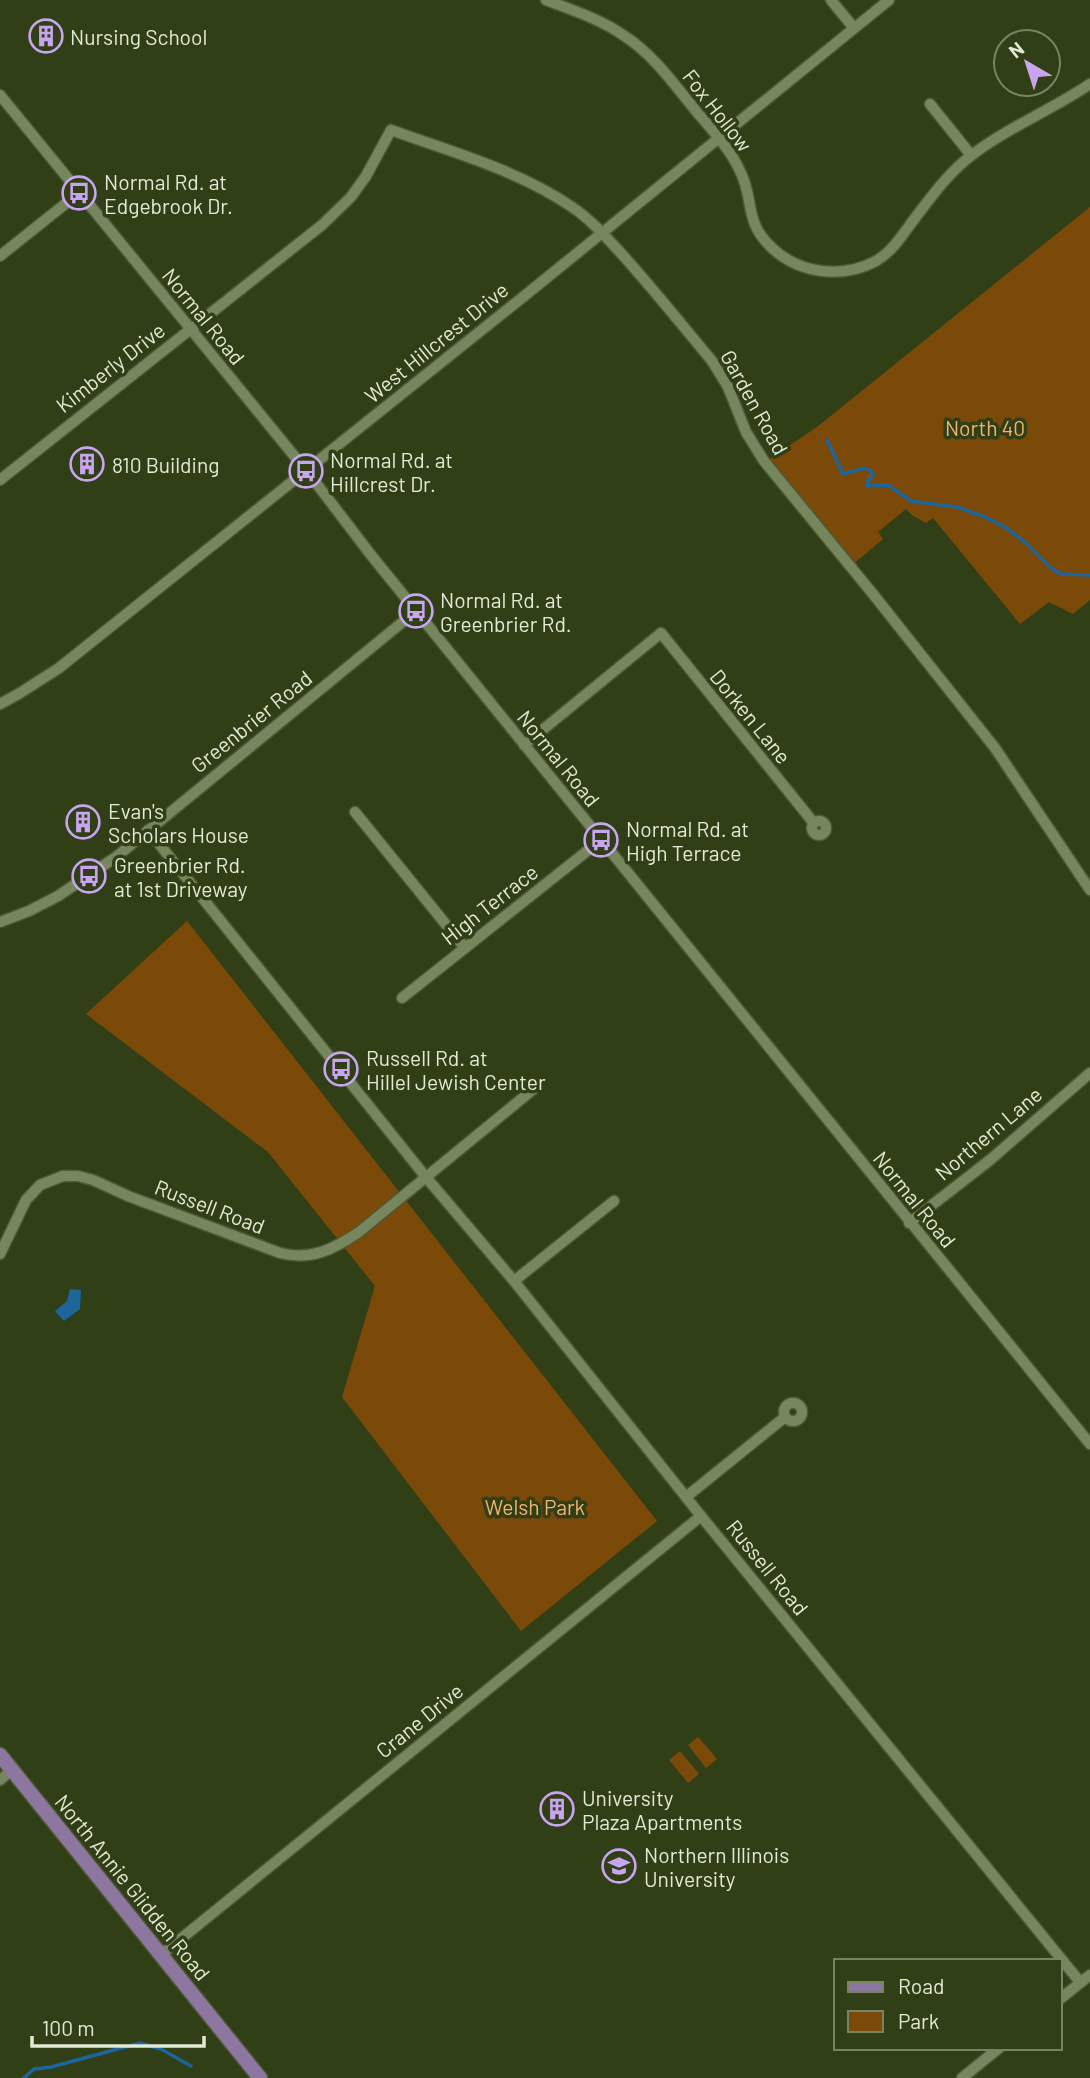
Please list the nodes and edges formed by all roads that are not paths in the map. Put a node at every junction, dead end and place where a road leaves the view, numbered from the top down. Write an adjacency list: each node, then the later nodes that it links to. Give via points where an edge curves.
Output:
1 (546, 0): 8 (street, Fox Hollow, via 626,36 660,66)
2 (831, 0): 4 (street)
3 (889, 0): 4 (street, West Hillcrest Drive)
4 (854, 28): 8 (street, West Hillcrest Drive)
5 (1090, 84): 9 (street, Fox Hollow)
6 (0, 95): 10 (street, Normal Road)
7 (930, 104): 9 (street)
8 (718, 138): 9 (street, Fox Hollow, via 740,170 750,213 764,239 795,264 830,272 854,269 886,254); 12 (street, West Hillcrest Drive)
9 (971, 155)
10 (79, 193): 13 (street); 14 (street, Normal Road)
11 (342, 207): 12 (street, Garden Road, via 366,176 391,130 521,178 575,208); 14 (street, Kimberly Drive)
12 (601, 232): 15 (street, West Hillcrest Drive); 24 (street, Garden Road, via 712,360 764,461 995,748)
13 (0, 256)
14 (189, 329): 15 (street, Normal Road); 16 (street, Kimberly Drive)
15 (306, 471): 17 (street, Normal Road); 18 (street, West Hillcrest Drive, via 59,668)
16 (0, 480)
17 (416, 611): 19 (street, Normal Road); 22 (street, Greenbrier Road)
18 (0, 704)
19 (524, 745): 21 (street, Dorken Lane, via 661,633); 23 (street, Normal Road)
20 (355, 812): 26 (street)
21 (813, 822)
22 (148, 830): 25 (street, Greenbrier Road, via 58,897); 30 (street, Russell Road)
23 (601, 840): 26 (street, High Terrace); 32 (street, Normal Road)
24 (1090, 890)
25 (0, 922)
26 (465, 948): 27 (street, High Terrace)
27 (402, 998)
28 (1090, 1073): 32 (street, Northern Lane)
29 (536, 1087): 30 (street)
30 (425, 1176): 33 (street, Russell Road, via 344,1243 302,1257 280,1253 93,1180 63,1176 40,1185 26,1200); 34 (street, Russell Road)
31 (614, 1201): 34 (street)
32 (909, 1223): 36 (street, Normal Road)
33 (0, 1254)
34 (514, 1282): 37 (street, Russell Road)
35 (785, 1417): 37 (street)
36 (1090, 1444)
37 (686, 1497): 38 (street, Russell Road)
38 (701, 1516): 42 (street, Crane Drive); 43 (street, Russell Road)
39 (0, 1755): 40 (main road, North Annie Glidden Road)
40 (12, 1770): 41 (street); 42 (main road, North Annie Glidden Road)
41 (0, 1780)
42 (161, 1955): 49 (main road, North Annie Glidden Road)
43 (1061, 1959)
44 (1062, 1960): 46 (street, Russell Road)
45 (1090, 1975): 46 (street)
46 (1080, 1982): 47 (street)
47 (1062, 1997)
48 (997, 2050): 50 (street)
49 (260, 2078)
50 (962, 2078)

